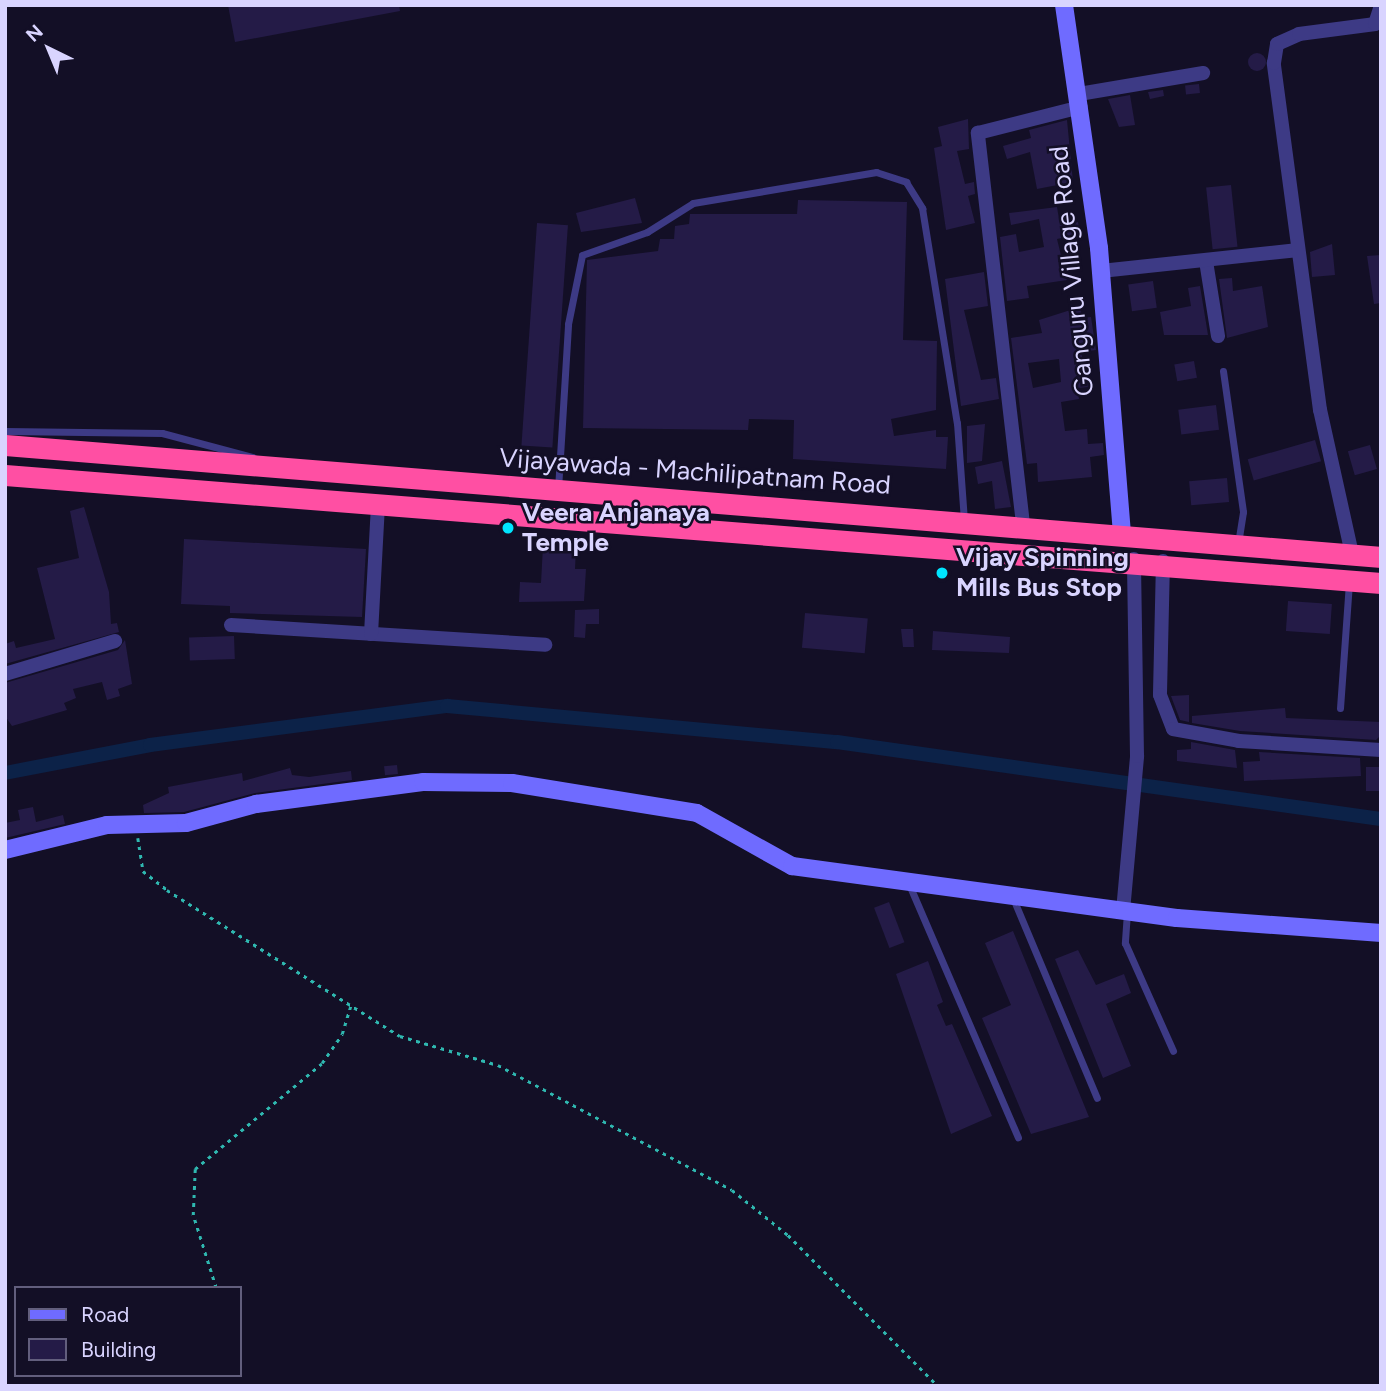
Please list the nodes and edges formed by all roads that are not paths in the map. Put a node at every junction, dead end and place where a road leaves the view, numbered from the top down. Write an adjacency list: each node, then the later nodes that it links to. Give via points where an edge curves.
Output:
1 (1064, 5): 4 (street, Ganguru Village Road)
2 (1381, 5): 5 (street, via 1375,24 1299,34 1277,44 1273,63)
3 (1203, 73): 4 (street)
4 (1080, 100): 7 (street, Ganguru Village Road); 17 (street, via 978,133)
5 (1296, 250): 6 (street); 20 (street)
6 (1206, 261): 7 (street); 8 (street)
7 (1101, 271): 18 (street, Ganguru Village Road)
8 (1218, 336)
9 (1223, 371): 19 (lane, via 1243,512)
10 (5, 431): 12 (lane, via 162,433)
11 (5, 445): 12 (highway, Vijayawada - Machilipatnam Road)
12 (287, 469): 14 (highway, Vijayawada - Machilipatnam Road)
13 (5, 475): 15 (highway)
14 (558, 490): 16 (highway, Vijayawada - Machilipatnam Road); 16 (lane, via 568,324 582,255 647,232 693,203 876,172 906,182 922,208 957,423)
15 (378, 505): 22 (highway); 27 (street)
16 (964, 520): 17 (highway, Vijayawada - Machilipatnam Road)
17 (1023, 524): 18 (highway, Vijayawada - Machilipatnam Road)
18 (1122, 533): 19 (highway, Vijayawada - Machilipatnam Road)
19 (1238, 543): 20 (highway, Vijayawada - Machilipatnam Road)
20 (1352, 554): 21 (highway, Vijayawada - Machilipatnam Road)
21 (1381, 556)
22 (1134, 559): 23 (highway); 36 (street, via 1137,756)
23 (1163, 561): 24 (highway); 32 (street, via 1160,695 1173,729 1239,741)
24 (1349, 580): 25 (highway); 31 (lane)
25 (1381, 583)
26 (230, 625): 27 (street)
27 (371, 634): 29 (street)
28 (115, 641): 30 (street)
29 (545, 645)
30 (5, 674)
31 (1340, 708)
32 (1381, 750)
33 (5, 850): 34 (street, via 107,825 186,823 256,804 423,782 512,783 687,811 792,866)
34 (908, 881): 35 (street); 40 (lane)
35 (1012, 896): 36 (street); 39 (lane)
36 (1125, 911): 37 (street); 38 (lane, via 1125,943)
37 (1381, 933)
38 (1173, 1051)
39 (1097, 1098)
40 (1018, 1137)

